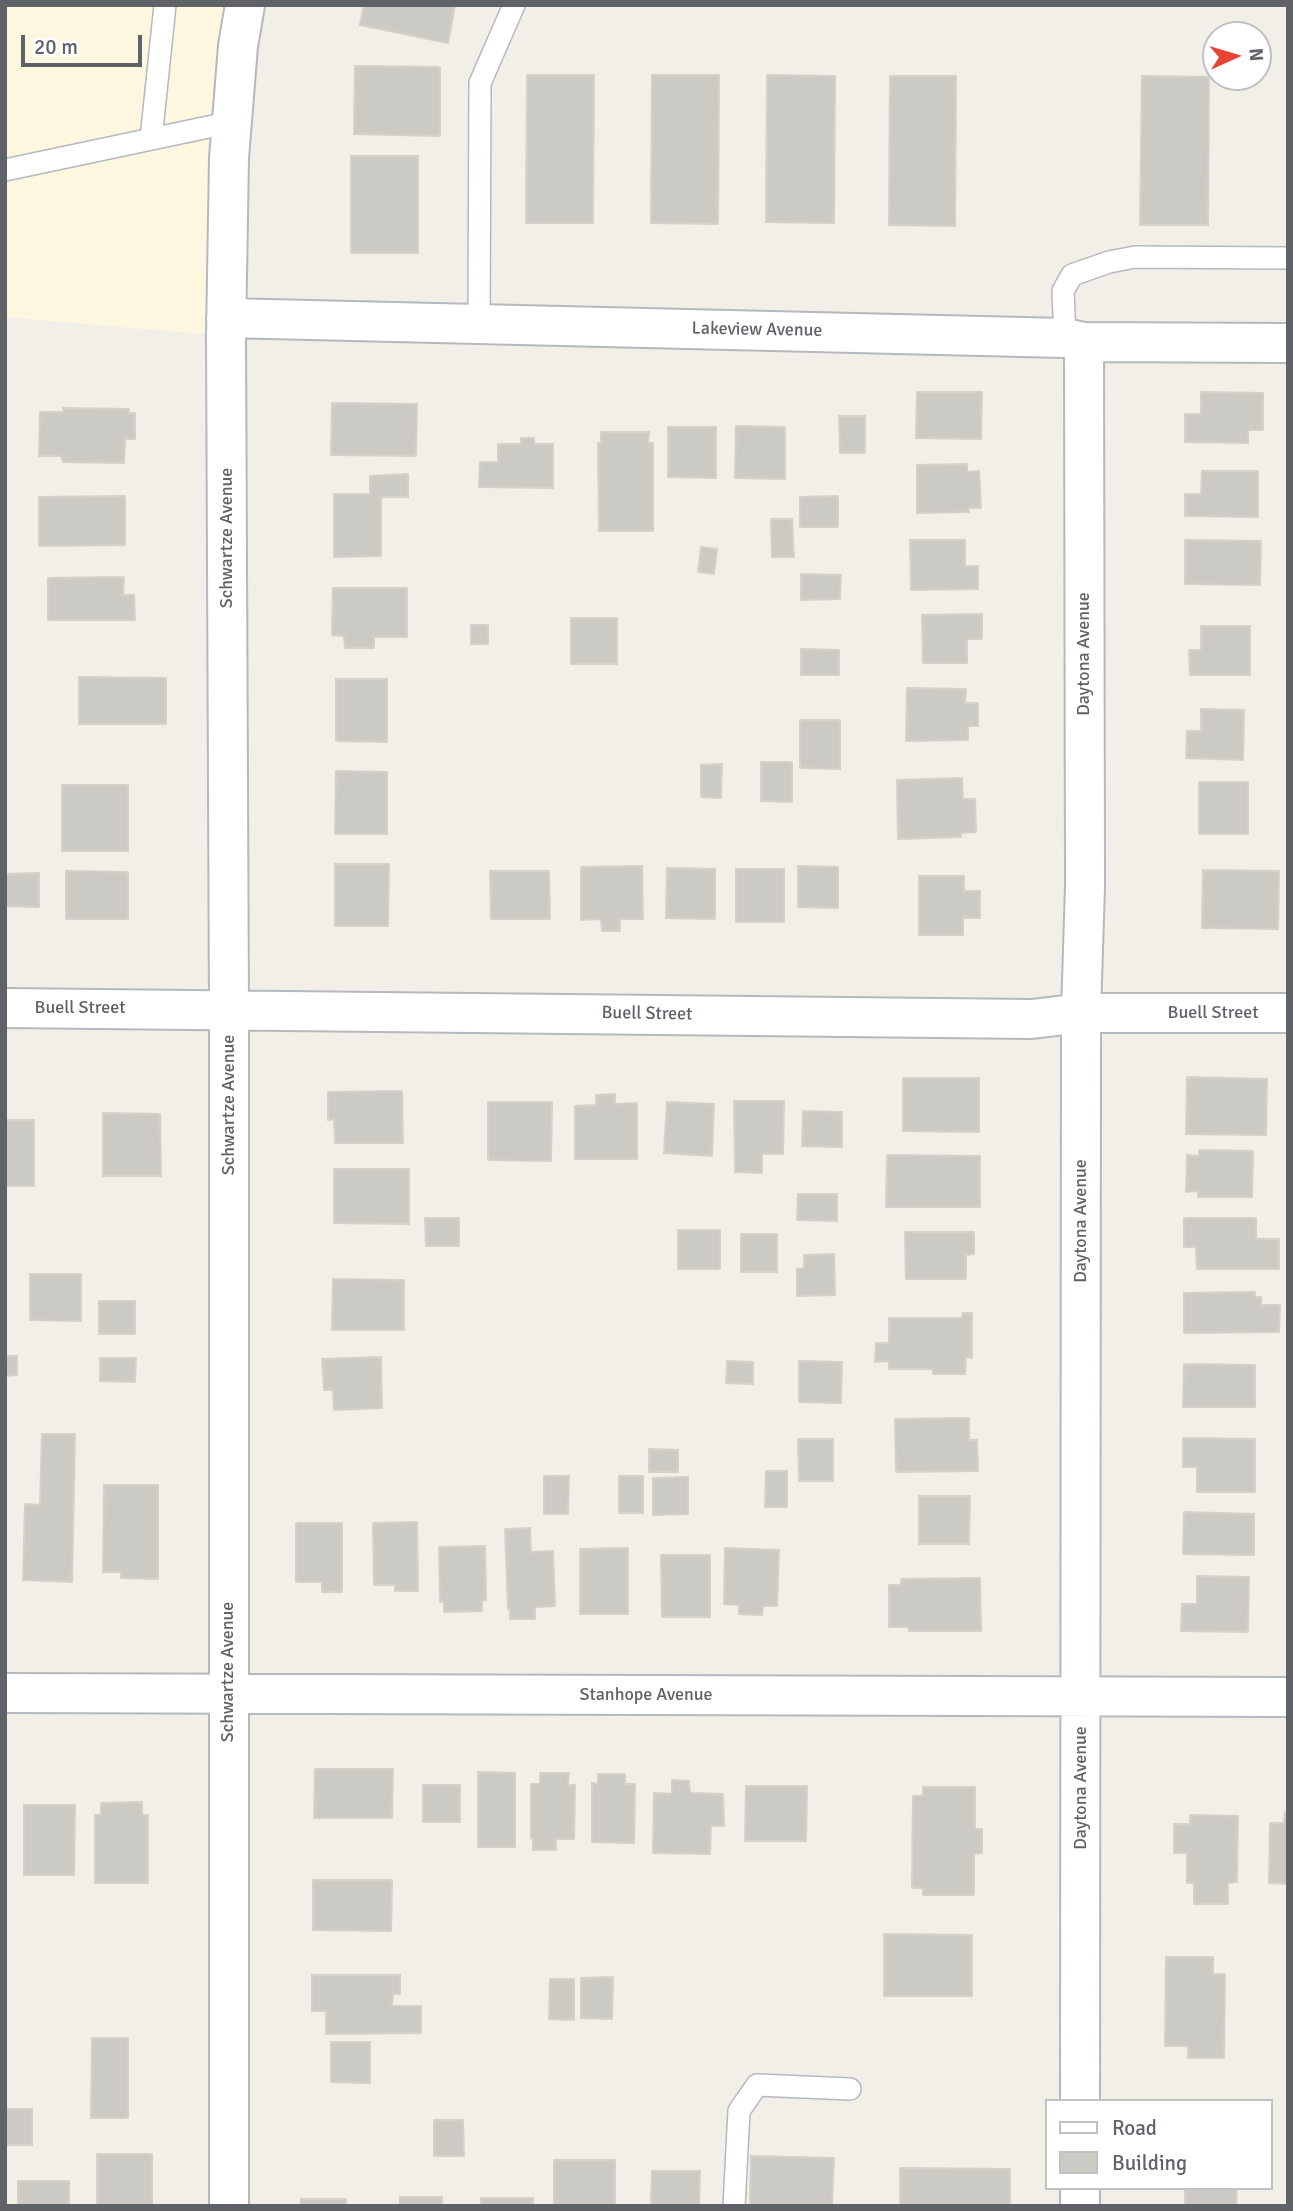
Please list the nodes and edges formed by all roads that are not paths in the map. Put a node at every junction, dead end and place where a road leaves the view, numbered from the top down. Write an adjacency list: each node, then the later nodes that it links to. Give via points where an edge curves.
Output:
1 (165, 5): 5 (lane)
2 (245, 5): 4 (street, Schwartze Avenue)
3 (514, 5): 9 (lane, via 480,83)
4 (232, 122): 5 (lane); 8 (street, Schwartze Avenue)
5 (151, 139): 6 (lane)
6 (5, 170)
7 (1288, 258): 10 (lane, via 1135,257 1072,275 1063,291)
8 (226, 318): 9 (street, Lakeview Avenue); 13 (street, Schwartze Avenue)
9 (479, 324): 10 (street, Lakeview Avenue)
10 (1074, 340): 11 (street, Lakeview Avenue); 14 (street, Daytona Avenue, via 1085,886)
11 (1288, 343)
12 (5, 1008): 13 (street, Buell Street)
13 (229, 1009): 14 (street, Buell Street, via 1032,1019); 17 (street, Schwartze Avenue)
14 (1081, 1013): 15 (street, Buell Street); 18 (street, Daytona Avenue)
15 (1288, 1013)
16 (5, 1693): 17 (street, Stanhope Avenue)
17 (228, 1694): 18 (street, Stanhope Avenue); 22 (street, Schwartze Avenue)
18 (1081, 1696): 19 (street, Stanhope Avenue); 21 (street, Daytona Avenue)
19 (1288, 1697)
20 (850, 2090): 23 (lane, via 757,2085 739,2111)
21 (1080, 2099)
22 (229, 2206)
23 (734, 2206)

